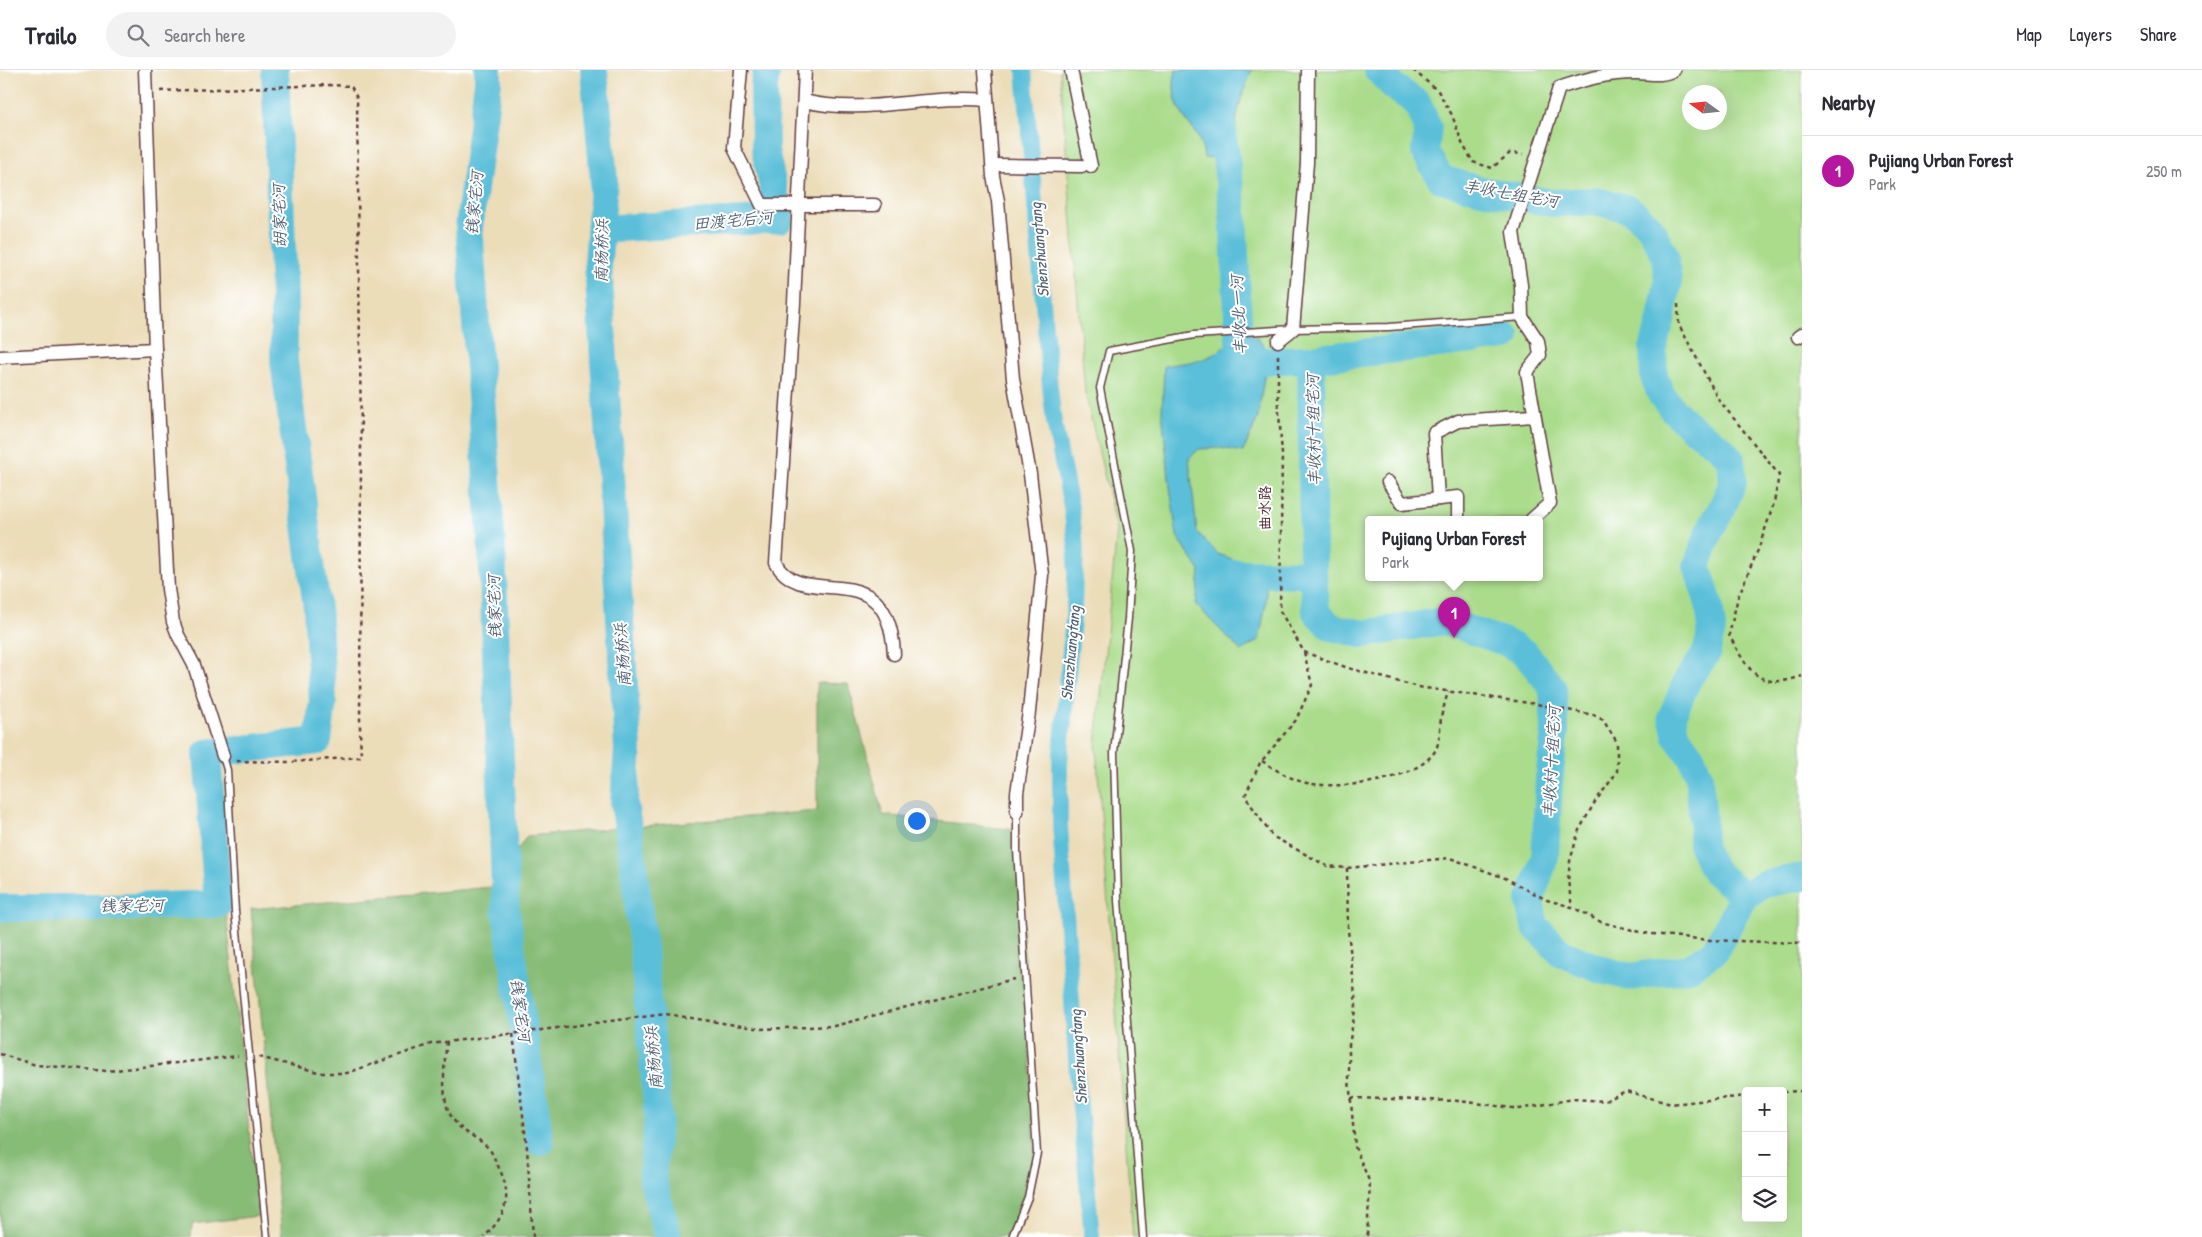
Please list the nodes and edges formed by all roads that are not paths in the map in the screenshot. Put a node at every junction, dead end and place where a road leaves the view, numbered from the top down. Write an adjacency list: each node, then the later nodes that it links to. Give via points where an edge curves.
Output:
1 (145, 70): 16 (street)
2 (741, 70): 12 (street, via 734,148 762,205)
3 (806, 70): 9 (street)
4 (985, 70): 8 (street)
5 (1071, 70): 10 (street, via 1087,166)
6 (1308, 70): 14 (street, via 1307,164)
7 (1674, 70): 13 (street, via 1664,75 1636,73 1589,77 1559,88 1513,232)
8 (987, 100): 9 (street, via 930,99 875,107 824,106); 10 (street)
9 (804, 101): 12 (street)
10 (997, 165): 25 (street, via 1013,379 1030,474 1042,575)
11 (875, 205): 12 (street)
12 (795, 206): 23 (street, via 794,303 776,563 780,572 808,585 858,590 871,597 880,607 893,634)
13 (1522, 317): 14 (lane, via 1389,327); 18 (street, via 1538,341 1540,355 1527,372)
14 (1293, 329): 15 (street); 28 (lane, via 1194,335 1109,351 1100,388 1132,551 1114,753 1118,900)
15 (1278, 340)
16 (155, 349): 17 (street); 24 (street, via 168,589 173,622 194,665)
17 (0, 357)
18 (1534, 416): 20 (street, via 1458,421 1434,433); 22 (street, via 1550,503)
19 (1388, 482): 20 (street, via 1402,503)
20 (1438, 499): 21 (street, via 1458,497)
21 (1458, 516)
22 (1535, 516)
23 (894, 654)
24 (222, 754): 26 (lane, via 227,770 235,911)
25 (1017, 812): 27 (lane, via 1037,1152 1028,1197)
26 (267, 1237)
27 (1012, 1237)
28 (1143, 1237)

